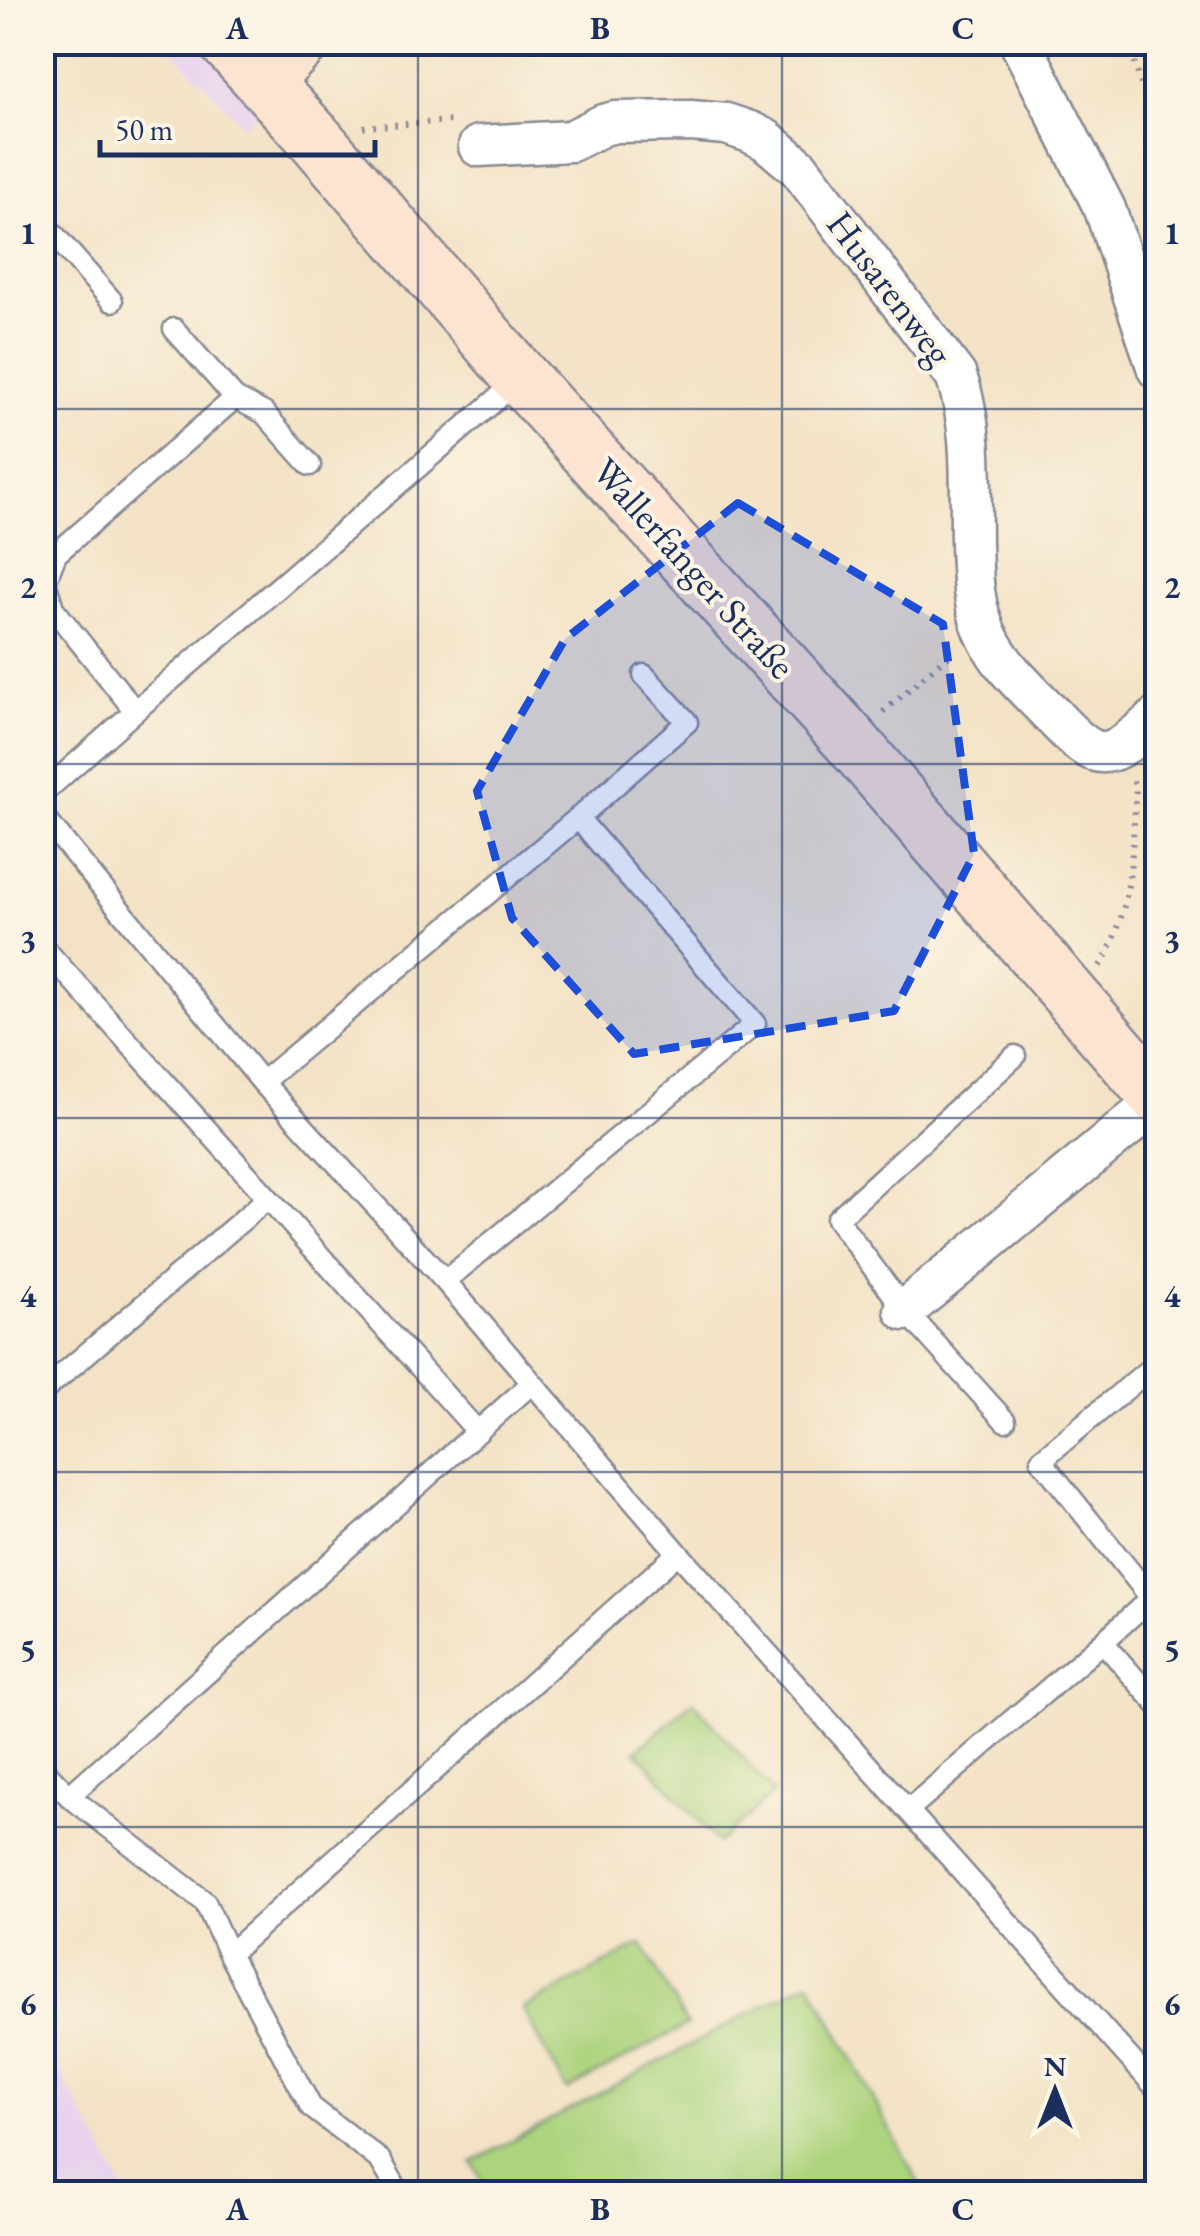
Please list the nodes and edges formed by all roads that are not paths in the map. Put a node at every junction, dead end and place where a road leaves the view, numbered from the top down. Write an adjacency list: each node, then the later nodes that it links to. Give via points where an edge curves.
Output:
1 (228, 42): 4 (main road, Wallerfanger Straße)
2 (301, 42): 4 (main road)
3 (1020, 42): 9 (street, via 1105,209)
4 (264, 82): 10 (main road, Wallerfanger Straße)
5 (479, 146): 16 (street, Husarenweg, via 571,141 616,122 726,124 766,140 798,168 956,376 968,424 975,602 988,639 1075,740 1094,752 1116,748)
6 (42, 221): 7 (lane)
7 (112, 301)
8 (174, 329): 11 (lane)
9 (1158, 369)
10 (521, 378): 13 (main road, Wallerfanger Straße); 15 (lane)
11 (235, 398): 12 (lane, via 264,413); 15 (lane, via 56,554 45,582 53,608)
12 (310, 464)
13 (666, 537): 22 (lane, via 682,542); 24 (main road, Wallerfanger Straße, via 863,754)
14 (644, 674): 19 (lane, via 686,722)
15 (134, 711): 17 (lane)
16 (1158, 717)
17 (42, 794)
18 (42, 815): 23 (lane)
19 (578, 818): 23 (lane); 26 (lane, via 755,1024)
20 (42, 946): 25 (lane)
21 (1015, 1056): 27 (lane, via 837,1219)
22 (1158, 1070)
23 (262, 1082): 26 (lane)
24 (1158, 1098): 27 (street)
25 (268, 1198): 30 (lane); 32 (lane)
26 (445, 1281): 29 (lane)
27 (905, 1310): 31 (lane)
28 (1158, 1362): 34 (lane, via 1041,1460 1151,1598)
29 (532, 1383): 32 (lane); 33 (lane)
30 (42, 1392)
31 (1005, 1421)
32 (478, 1432): 37 (lane)
33 (678, 1553): 38 (lane); 39 (lane)
34 (1103, 1642): 35 (lane); 38 (lane)
35 (1158, 1705)
36 (42, 1768): 37 (lane)
37 (69, 1796): 39 (lane, via 205,1902)
38 (908, 1810): 40 (lane)
39 (229, 1954): 41 (lane, via 311,2107 380,2160)
40 (1158, 2090)
41 (400, 2194)

